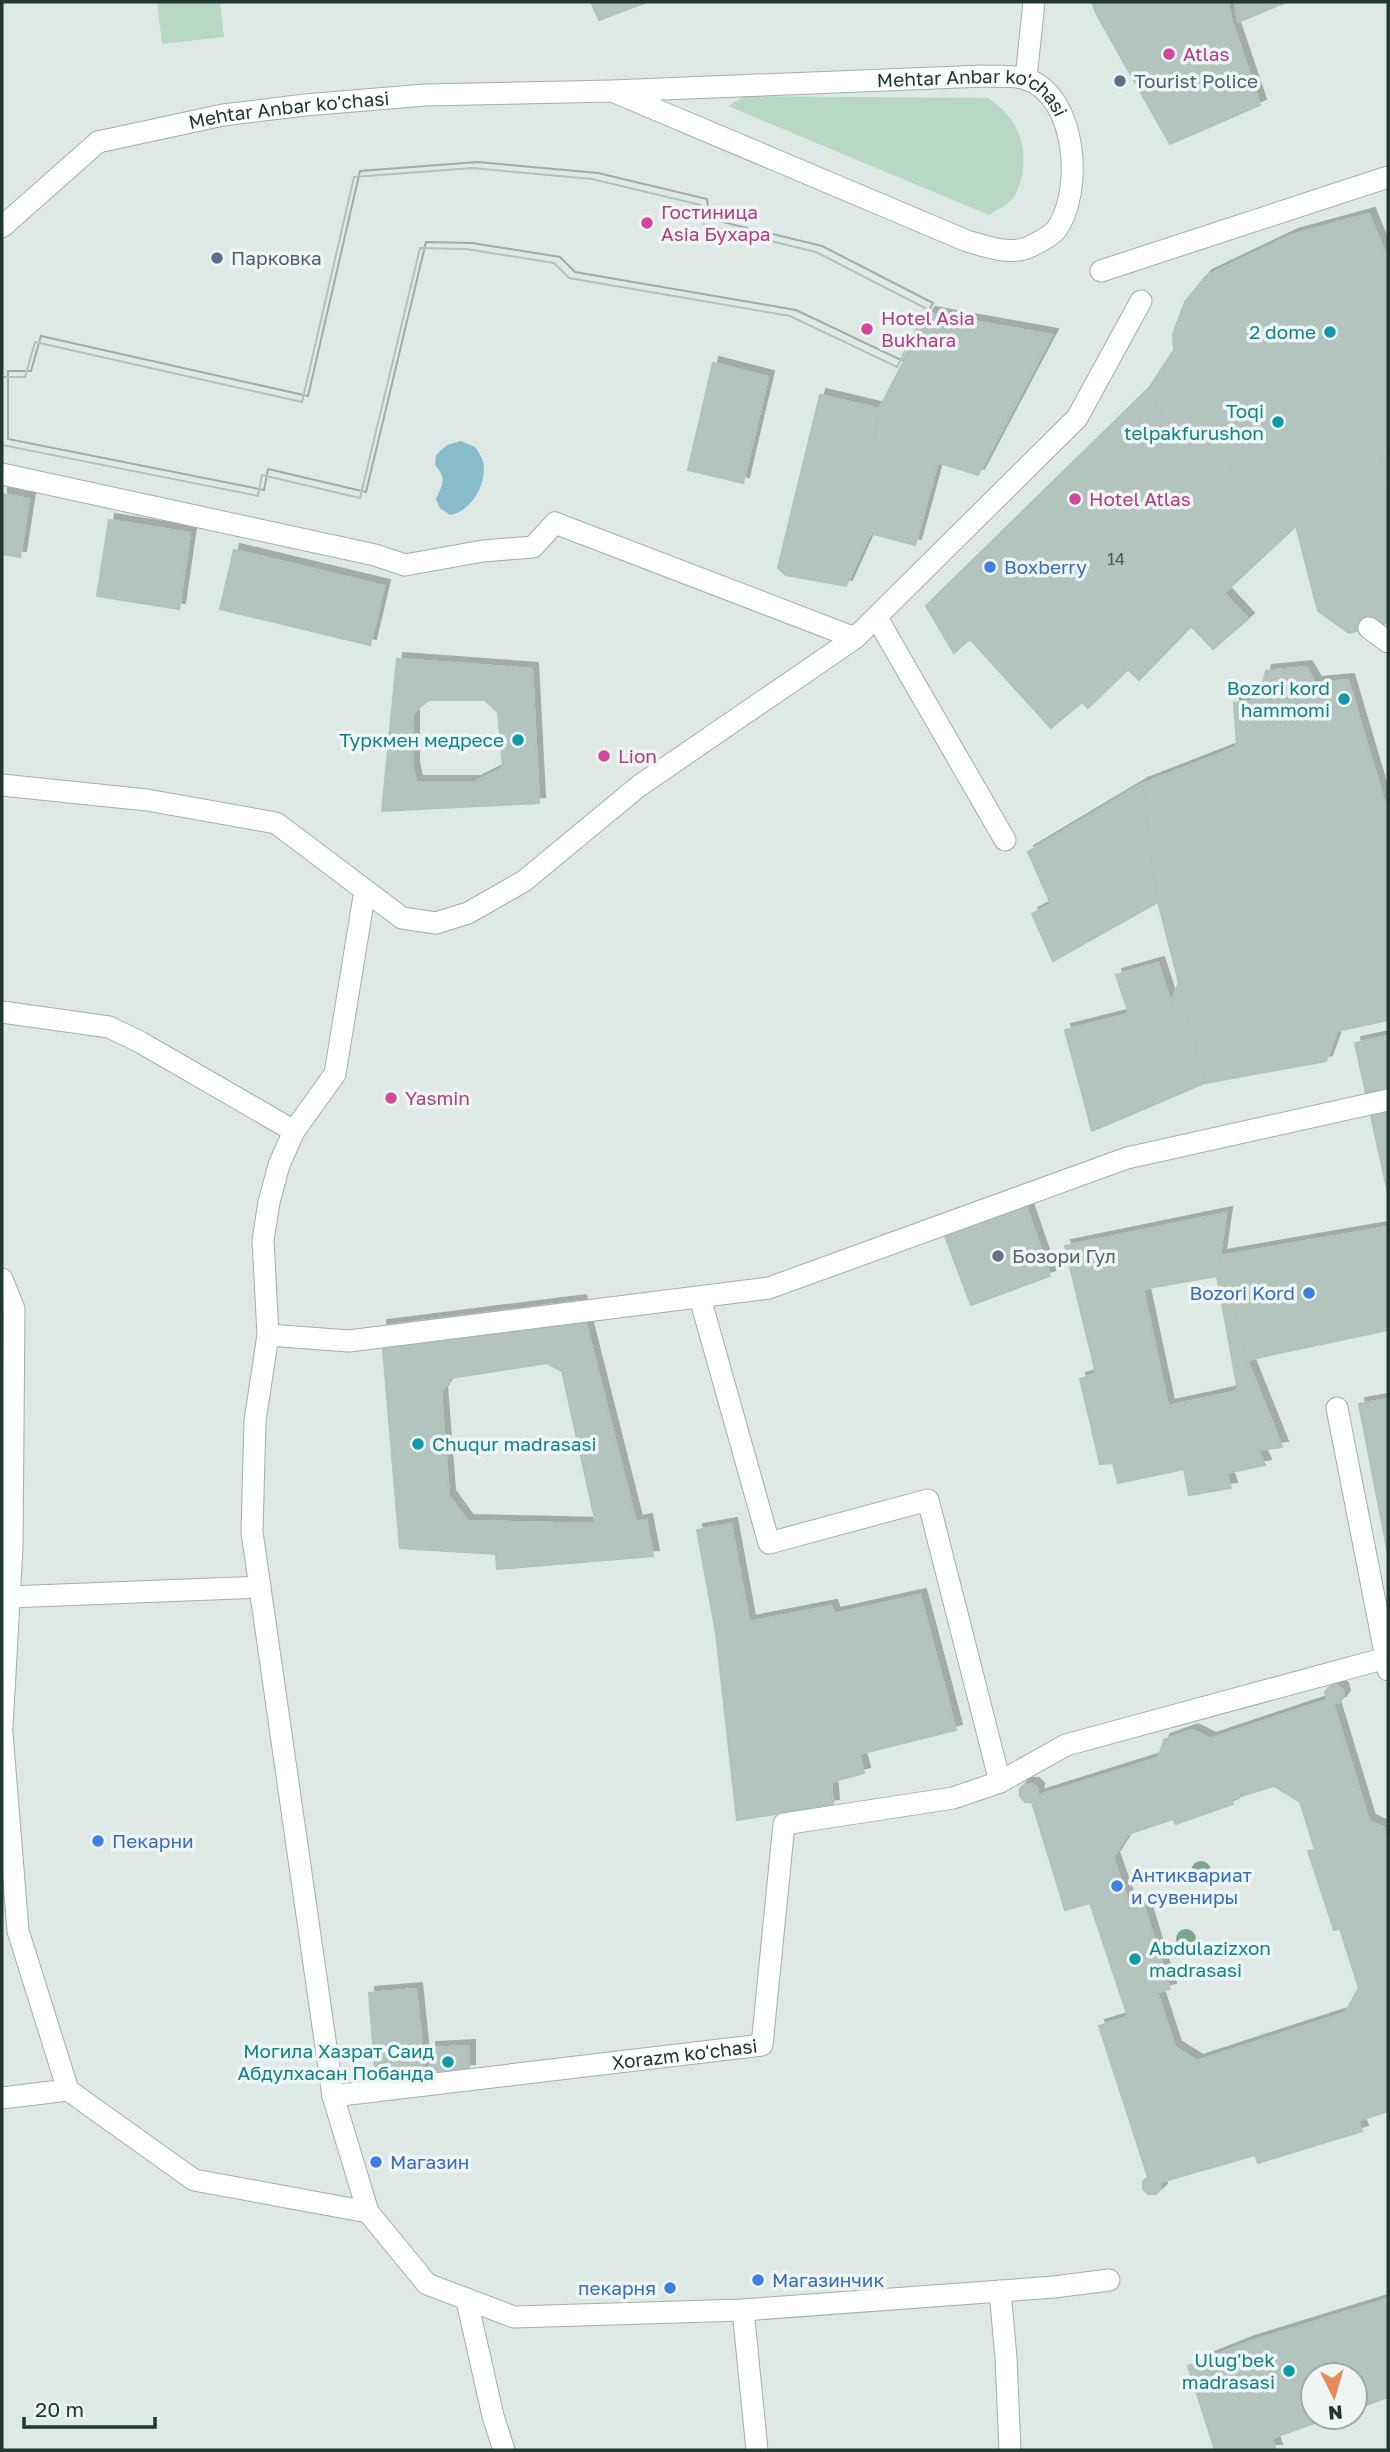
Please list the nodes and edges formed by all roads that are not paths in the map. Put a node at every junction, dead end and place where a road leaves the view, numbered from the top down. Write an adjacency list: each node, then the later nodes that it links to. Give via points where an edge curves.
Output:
1 (1034, 2): 2 (street)
2 (1026, 78): 3 (street, Mehtar Anbar ko'chasi); 3 (street, Mehtar Anbar ko'chasi, via 1044,89 1067,125 1072,152 1070,201 1055,231 1024,249 996,250)
3 (612, 91): 5 (street, Mehtar Anbar ko'chasi, via 425,95 305,105 223,115 98,142)
4 (1388, 177): 6 (street)
5 (2, 227)
6 (1101, 271)
7 (1142, 301): 9 (street, via 1077,418)
8 (2, 474): 11 (street, via 405,565 533,547 555,523)
9 (877, 618): 11 (street); 14 (street)
10 (1369, 628): 12 (street)
11 (855, 638): 15 (street, via 639,786 524,881 468,913 436,923 402,918)
12 (1388, 642)
13 (2, 786): 15 (street, via 147,800 276,823)
14 (1005, 840)
15 (365, 890): 18 (street, via 335,1074)
16 (2, 1012): 18 (street, via 109,1027)
17 (1388, 1100): 20 (street, via 1127,1158 769,1289)
18 (294, 1131): 21 (street, via 279,1165 263,1240)
19 (2, 1279): 24 (street, via 14,1309)
20 (700, 1298): 21 (street, via 349,1341); 28 (street, via 769,1543 928,1500)
21 (268, 1335): 23 (street, via 255,1421 252,1532)
22 (1337, 1408): 25 (street)
23 (260, 1587): 24 (street); 30 (street)
24 (9, 1597): 26 (street)
25 (1387, 1664): 28 (street, via 1066,1745)
26 (2, 1728)
27 (2, 1734): 29 (street, via 18,1931)
28 (1000, 1783): 30 (street, Xorazm ko'chasi, via 953,1798 785,1824 762,2045)
29 (68, 2090): 31 (street); 32 (street, via 194,2180)
30 (333, 2096): 32 (street)
31 (2, 2098)
32 (368, 2212): 35 (street, via 427,2284)
33 (1110, 2280): 34 (street)
34 (1000, 2291): 36 (street); 39 (street)
35 (467, 2301): 36 (street, via 514,2317); 37 (street)
36 (743, 2309): 38 (street)
37 (504, 2450)
38 (757, 2450)
39 (1010, 2450)

